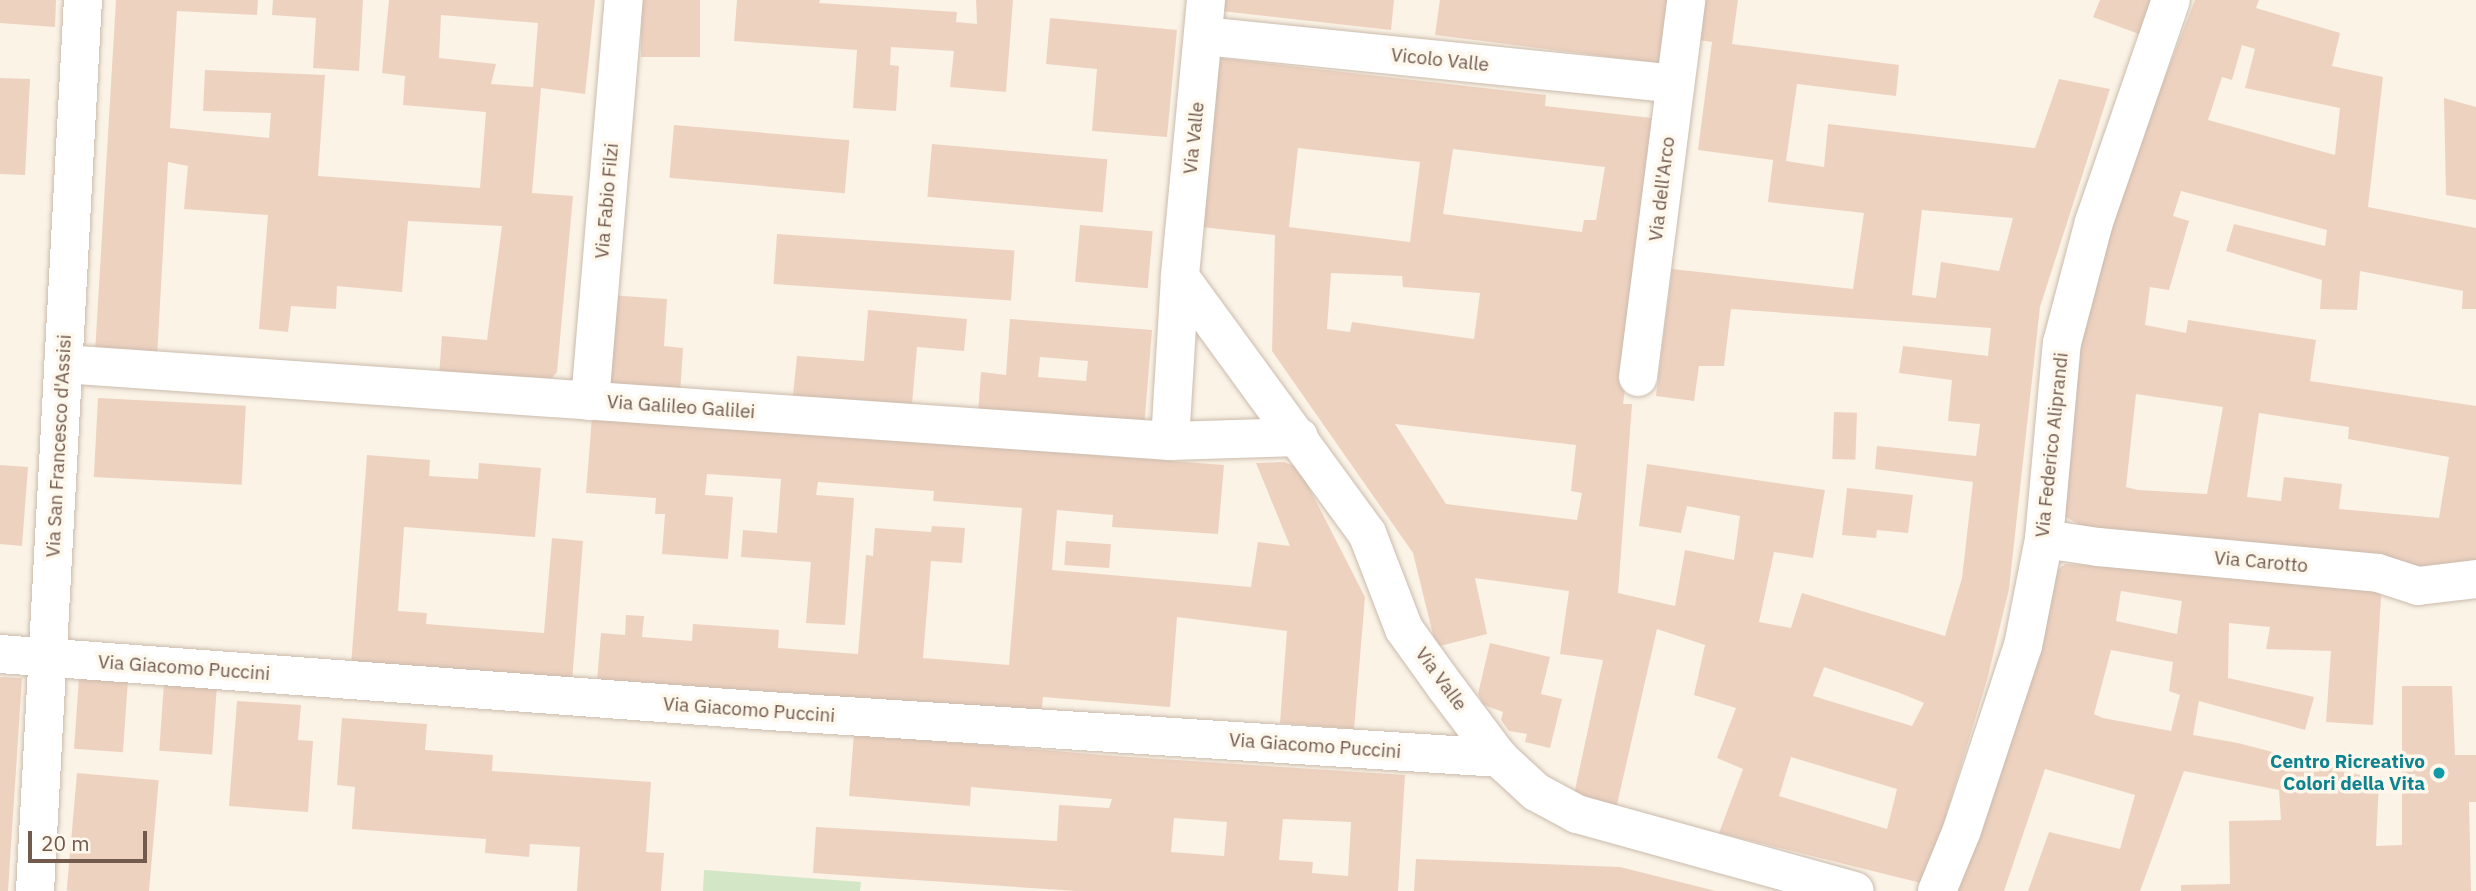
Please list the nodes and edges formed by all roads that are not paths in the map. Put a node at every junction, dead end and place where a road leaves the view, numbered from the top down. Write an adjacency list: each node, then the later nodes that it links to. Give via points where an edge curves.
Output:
1 (83, 0): 8 (street, Via San Francesco d'Assisi)
2 (624, 0): 10 (street, Via Fabio Filzi)
3 (1686, 0): 6 (street, Via dell'Arco)
4 (2171, 0): 13 (street, Via Federico Aliprandi, via 2094,222 2062,343)
5 (1205, 18): 6 (street, Vicolo Valle); 7 (street, Via Valle)
6 (1675, 83): 9 (street, Via dell'Arco)
7 (1180, 277): 11 (street, Via Valle); 12 (street, Via Valle)
8 (63, 364): 10 (street, Via Galileo Galilei); 16 (street, Via San Francesco d'Assisi)
9 (1638, 377)
10 (590, 401): 12 (street, Via Galileo Galilei)
11 (1299, 437): 12 (street, Via Galileo Galilei); 17 (street, Via Valle, via 1367,533 1404,629)
12 (1170, 441)
13 (2044, 539): 14 (street, Via Carotto, via 2378,573 2418,586); 20 (street, Via Federico Aliprandi, via 2023,646)
14 (2476, 579)
15 (0, 654): 16 (street, Via Giacomo Puccini)
16 (49, 658): 17 (street, Via Giacomo Puccini); 18 (street, Via San Francesco d'Assisi)
17 (1499, 758): 19 (street, Via Valle, via 1536,792 1577,814)
18 (35, 891)
19 (1854, 891)
20 (1937, 891)

